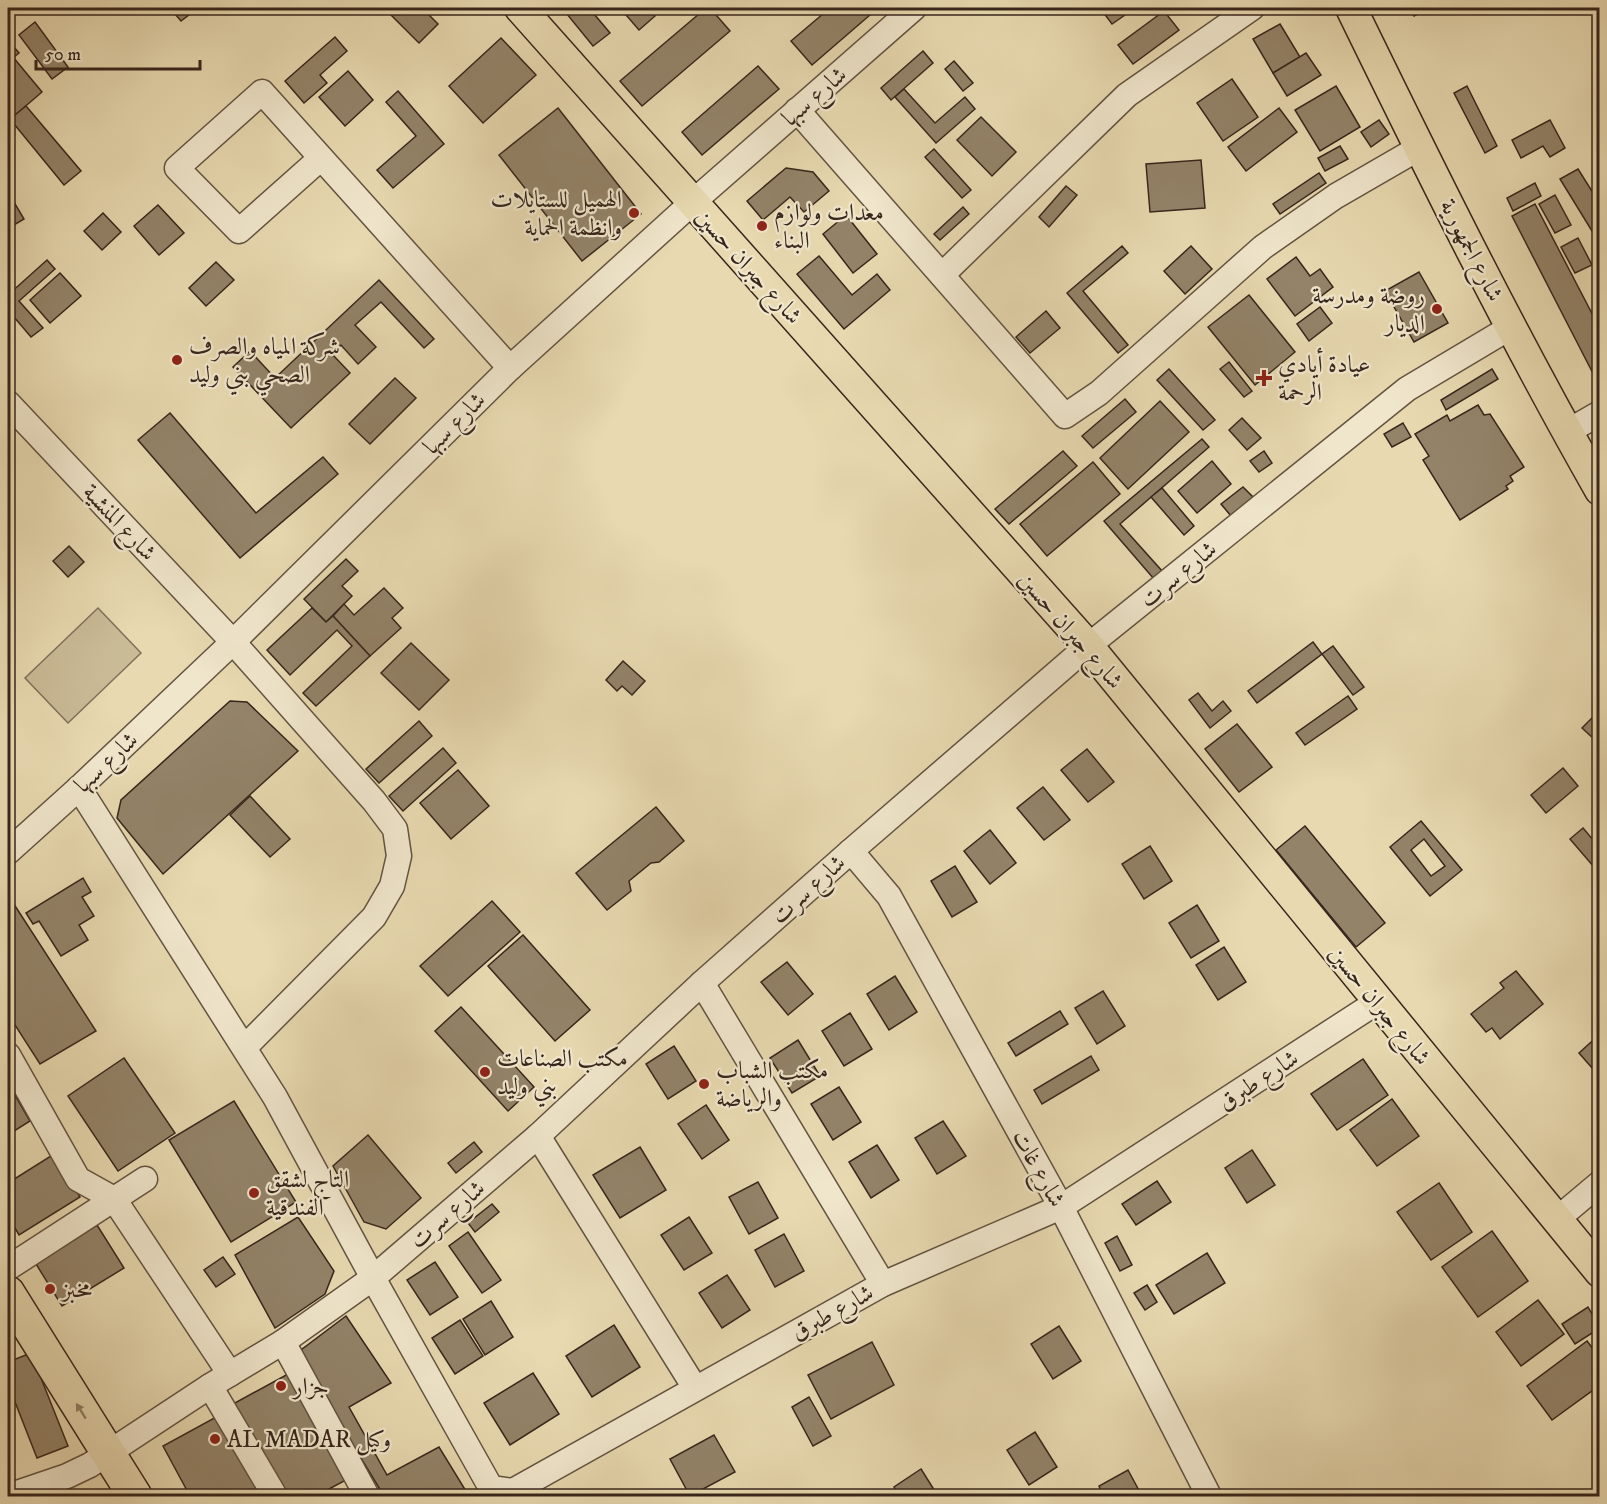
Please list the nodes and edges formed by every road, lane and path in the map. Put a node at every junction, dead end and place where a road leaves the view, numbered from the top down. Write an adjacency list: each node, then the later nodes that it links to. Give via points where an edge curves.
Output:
1 (511, 8): 6 (main road)
2 (520, 8): 6 (main road, شارع جبران حسين)
3 (914, 8): 7 (street, شارع سبها)
4 (1252, 8): 11 (street, via 1127,95)
5 (1351, 8): 8 (main road, شارع الجمهورية)
6 (542, 34): 10 (main road, شارع جبران حسين)
7 (797, 110): 10 (street, شارع سبها); 11 (street)
8 (1419, 148): 11 (street, via 1336,196 1263,248 1100,393 1065,416); 12 (main road, شارع الجمهورية)
9 (321, 158): 9 (street, via 262,92 177,168 239,231); 13 (street)
10 (693, 202): 13 (street, شارع سبها); 19 (main road, شارع جبران حسين)
11 (942, 275)
12 (1511, 327): 16 (main road, شارع الجمهورية); 19 (street, شارع سرت, via 1407,389)
13 (510, 368): 18 (street, شارع سبها)
14 (8, 403): 18 (street, شارع المنشية)
15 (1599, 413): 16 (street)
16 (1567, 432): 17 (main road, شارع الجمهورية)
17 (1599, 490)
18 (233, 642): 20 (street, شارع سبها); 25 (street, شارع المنشية, via 374,801 395,829 399,856 392,886 374,917)
19 (1088, 646): 21 (street, شارع سرت); 24 (main road, شارع جبران حسين)
20 (79, 788): 22 (street, شارع سبها); 25 (street)
21 (851, 851): 23 (street, شارع سرت); 31 (street, شارع غات, via 889,896)
22 (8, 852)
23 (702, 983): 27 (street, شارع سرت); 36 (street)
24 (1377, 1002): 31 (street, شارع طبرق); 32 (main road, شارع جبران حسين)
25 (245, 1047): 35 (street)
26 (8, 1055): 30 (street, via 78,1179)
27 (538, 1136): 35 (street, شارع سرت); 41 (street)
28 (145, 1179): 30 (street)
29 (1599, 1183): 32 (street)
30 (114, 1199): 33 (street); 39 (street)
31 (1061, 1207): 36 (street, شارع طبرق); 47 (street, شارع غات)
32 (1556, 1220): 34 (main road, شارع جبران حسين)
33 (8, 1268)
34 (1599, 1272)
35 (373, 1278): 38 (street, شارع سرت); 41 (street, شارع طبرق, via 491,1488 513,1491)
36 (883, 1284): 41 (street, شارع طبرق)
37 (8, 1293): 42 (highway, one-way to 37)
38 (283, 1342): 39 (street, شارع سرت); 46 (street)
39 (230, 1374): 40 (street, شارع سرت)
40 (210, 1386): 42 (street, شارع سرت); 45 (street)
41 (695, 1388)
42 (108, 1454): 43 (street, شارع سرت, via 67,1476); 44 (highway)
43 (8, 1497)
44 (135, 1497)
45 (275, 1497)
46 (367, 1497)
47 (1209, 1497)

